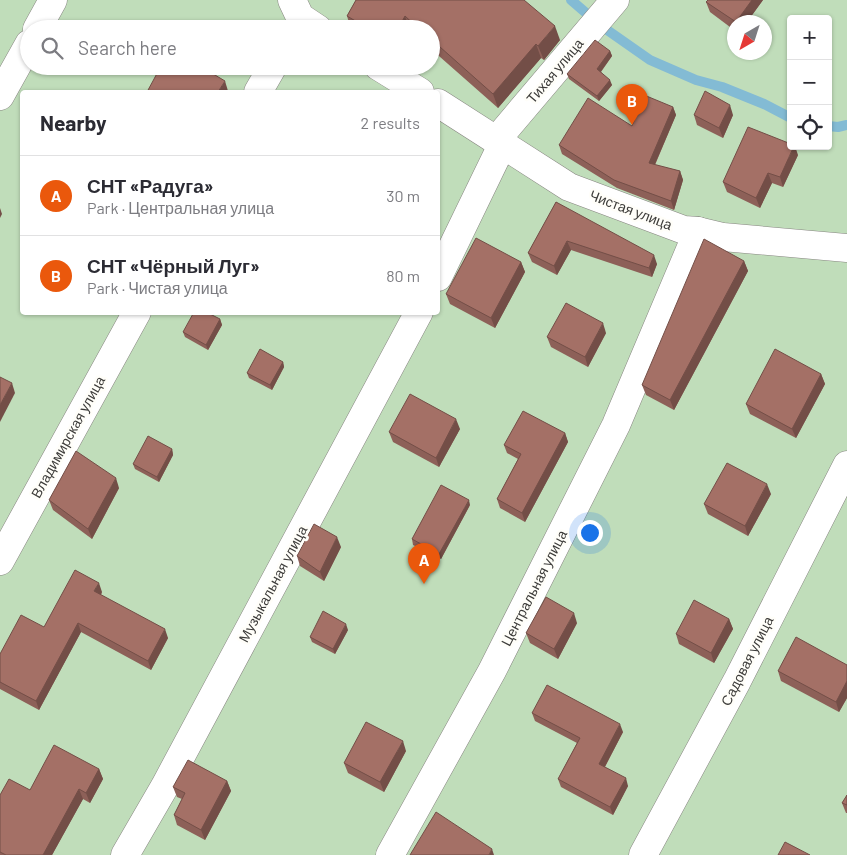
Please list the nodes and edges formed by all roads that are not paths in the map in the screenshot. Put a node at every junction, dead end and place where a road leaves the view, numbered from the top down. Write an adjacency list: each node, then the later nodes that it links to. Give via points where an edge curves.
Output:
1 (53, 0): 3 (street)
2 (615, 0): 11 (street, Тихая улица, via 504,131)
3 (42, 20)
4 (20, 60): 9 (street)
5 (268, 75): 7 (street)
6 (393, 75): 8 (street)
7 (259, 90)
8 (417, 90)
9 (0, 96)
10 (440, 105): 11 (street, Чистая улица)
11 (502, 145): 12 (street, Чистая улица, via 569,187 684,230); 14 (street)
12 (698, 231): 13 (street, Чистая улица, via 723,237); 20 (street, Центральная улица, via 616,425 492,671)
13 (847, 248)
14 (440, 273)
15 (135, 315): 18 (street, Владимирская улица)
16 (416, 315): 19 (street, Музыкальная улица)
17 (847, 465): 21 (street, Садовая улица, via 738,682)
18 (0, 561)
19 (125, 855)
20 (390, 855)
21 (643, 855)

